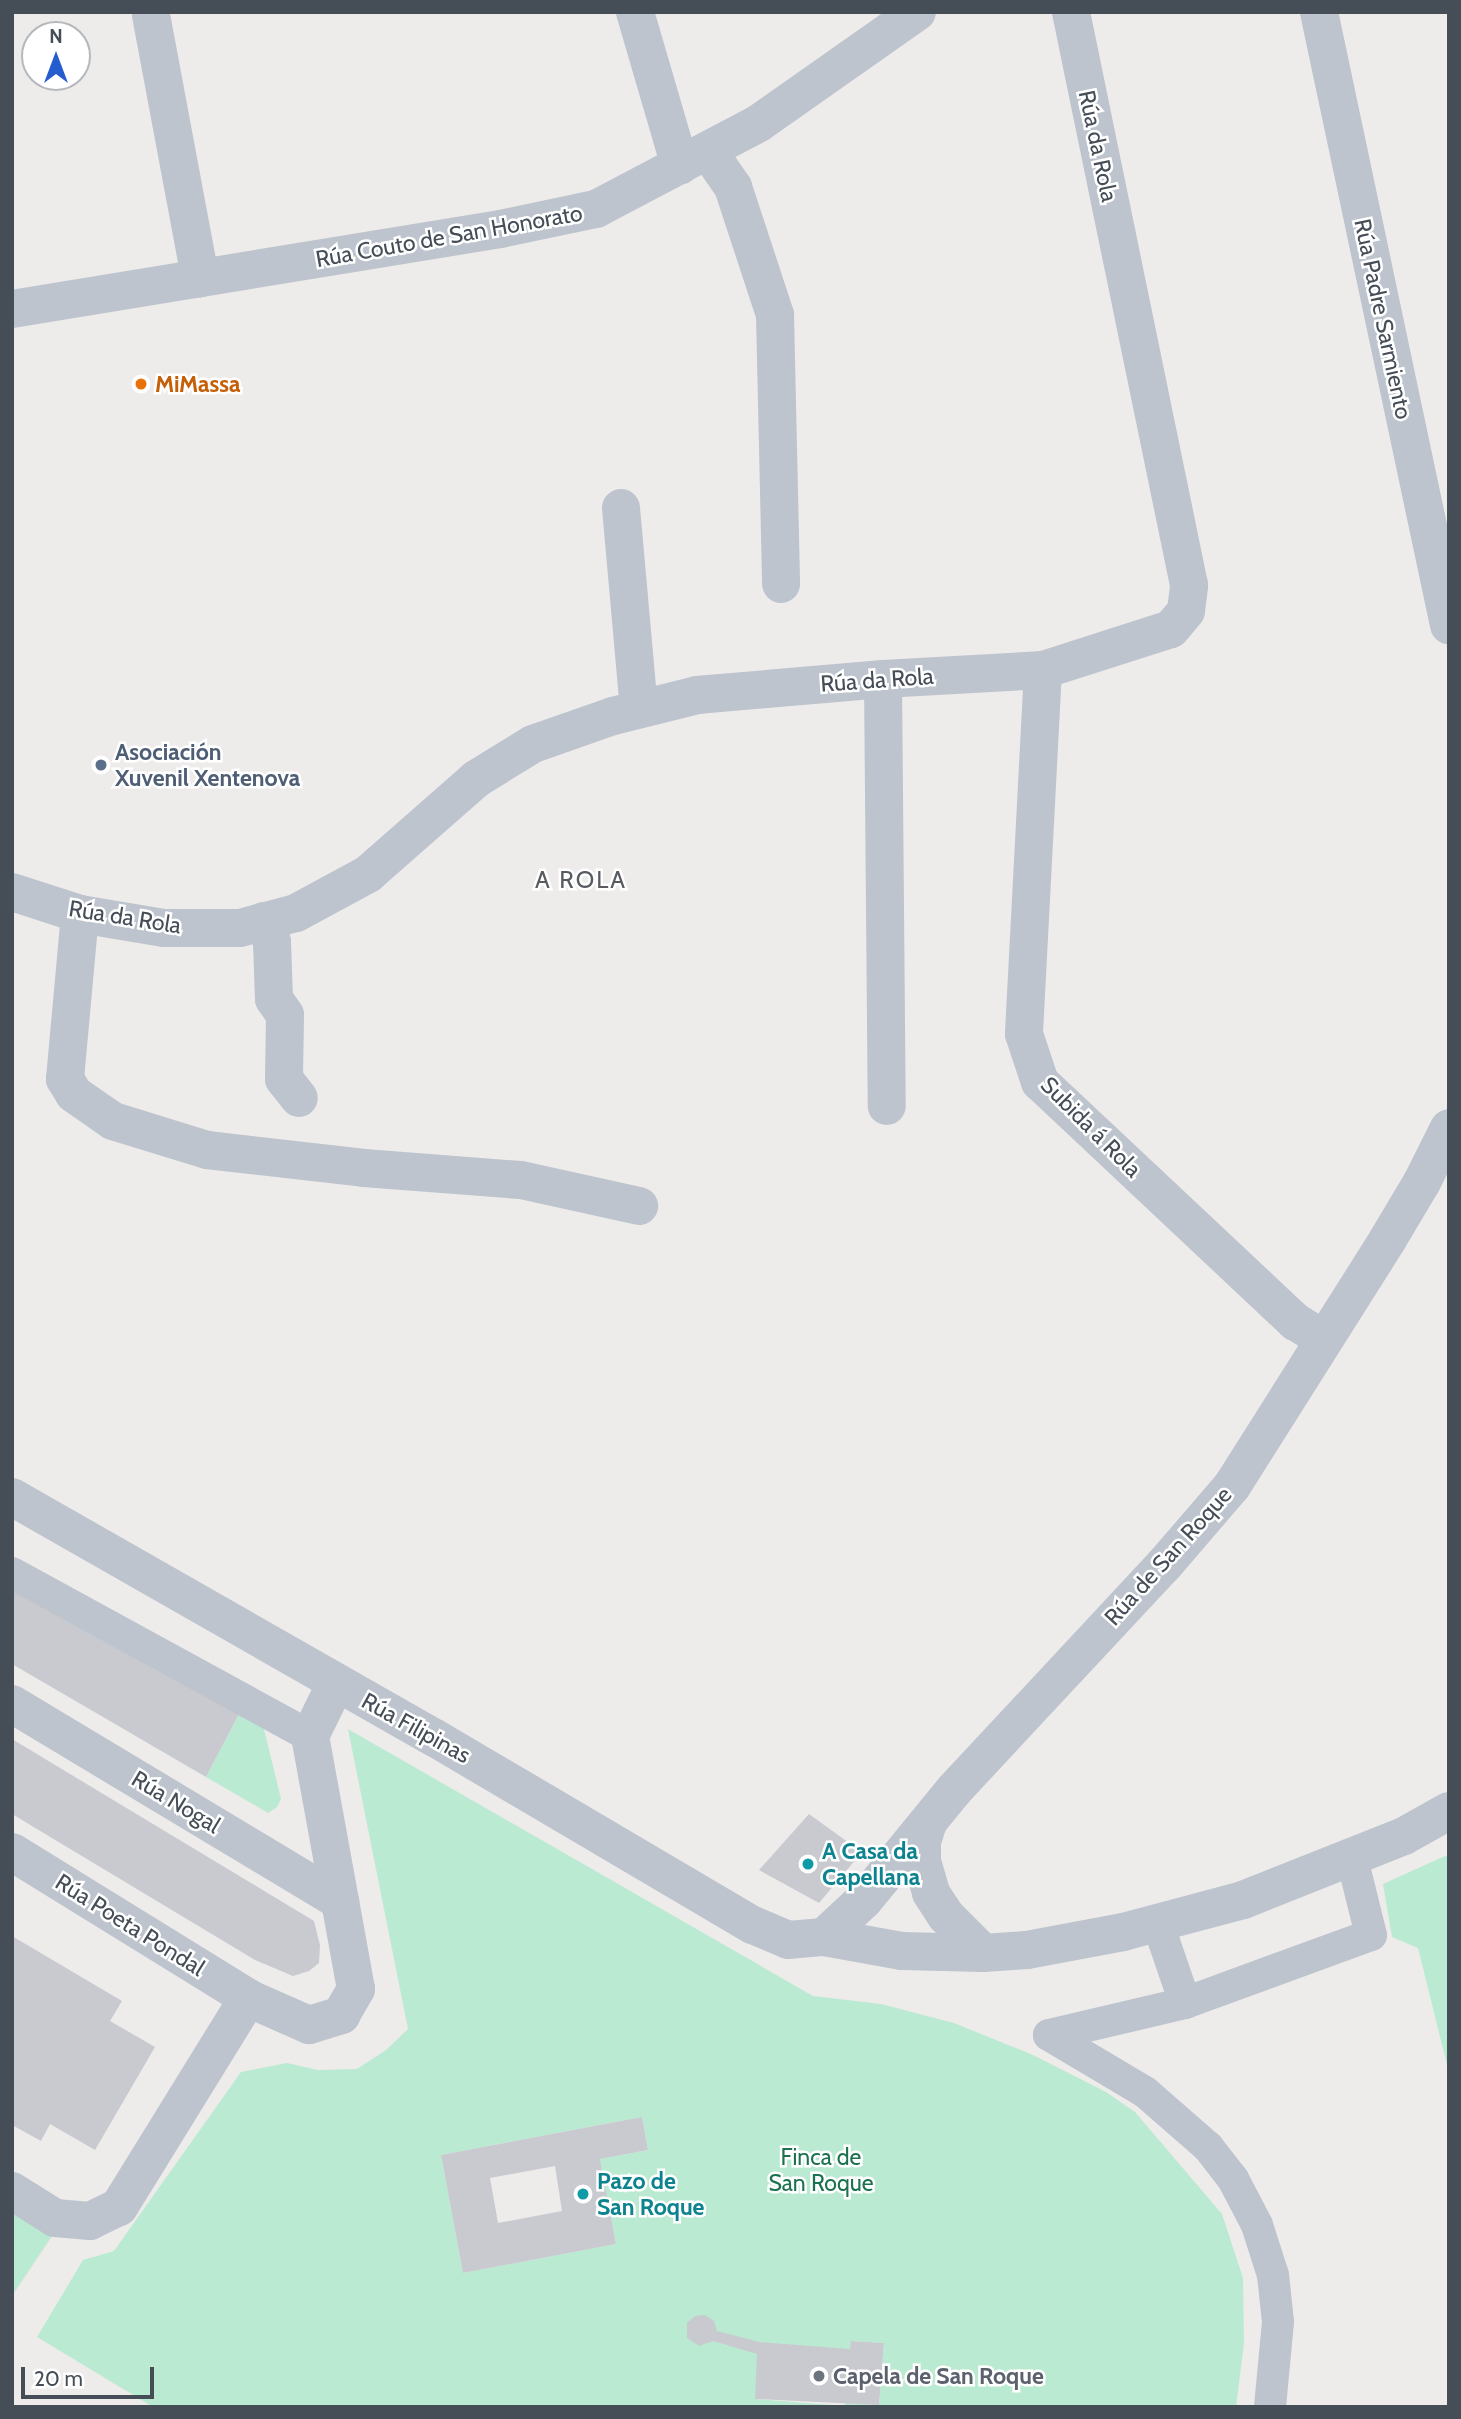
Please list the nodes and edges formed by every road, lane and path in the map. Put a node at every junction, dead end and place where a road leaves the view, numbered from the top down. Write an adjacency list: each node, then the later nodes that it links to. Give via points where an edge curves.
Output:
1 (635, 12): 6 (street)
2 (917, 12): 6 (street, Rúa Couto de San Honorato, via 759,123)
3 (1071, 12): 13 (street, Rúa da Rola, via 1189,585 1186,611 1171,629)
4 (1319, 12): 10 (street, Rúa Padre Sarmiento)
5 (151, 15): 7 (street)
6 (694, 159): 7 (street, Rúa Couto de San Honorato, via 596,209); 11 (street, via 733,187 775,315)
7 (200, 278): 8 (street, Rúa Couto de San Honorato)
8 (12, 309)
9 (621, 508): 15 (street)
10 (1442, 568): 12 (street, Rúa Padre Sarmiento)
11 (781, 584)
12 (1449, 625)
13 (1043, 670): 14 (street, Rúa da Rola); 23 (street, Subida á Rola, via 1024,1034 1040,1082 1297,1322)
14 (883, 679): 15 (street, Rúa da Rola, via 697,695); 20 (street)
15 (639, 709): 18 (street, Rúa da Rola, via 533,744 476,779 368,874 296,913)
16 (12, 892): 17 (street, Rúa da Rola)
17 (80, 914): 18 (street, Rúa da Rola, via 164,928 240,928); 22 (street, via 65,1079 74,1094 113,1121 207,1150 521,1180)
18 (264, 921): 19 (street, via 272,942 274,999 285,1015 284,1079)
19 (299, 1098)
20 (887, 1106)
21 (1449, 1128): 23 (street, Rúa de San Roque, via 1422,1182)
22 (639, 1206)
23 (1324, 1339): 30 (street, Rúa de San Roque, via 1260,1444 1205,1520)
24 (12, 1497): 26 (street, Rúa Filipinas)
25 (12, 1573): 28 (street)
26 (336, 1683): 28 (street); 35 (street, Rúa Filipinas, via 753,1925 788,1940)
27 (12, 1704): 33 (street, Rúa Nogal)
28 (310, 1736): 33 (street, Rúa Poeta Pondal)
29 (1449, 1811): 32 (street, Rúa Filipinas)
30 (928, 1823): 35 (street, Rúa de San Roque, via 864,1900); 36 (street, via 922,1861 930,1892 946,1916)
31 (12, 1852): 37 (street, Rúa Poeta Pondal)
32 (1352, 1858): 34 (street, Rúa Filipinas, via 1242,1900); 38 (street, via 1371,1936)
33 (340, 1901): 37 (street, Rúa Poeta Pondal, via 356,1989 341,2015 309,2025)
34 (1158, 1924): 36 (street, Rúa Filipinas, via 1027,1950); 38 (street)
35 (824, 1937): 36 (street, Rúa Filipinas, via 902,1951)
36 (983, 1953)
37 (247, 1998): 39 (street, via 119,2207 90,2221 55,2218)
38 (1185, 2003): 40 (street, via 1049,2035 1145,2092 1208,2147 1233,2179 1257,2225 1273,2275 1278,2322)
39 (12, 2191)
40 (1270, 2407)

